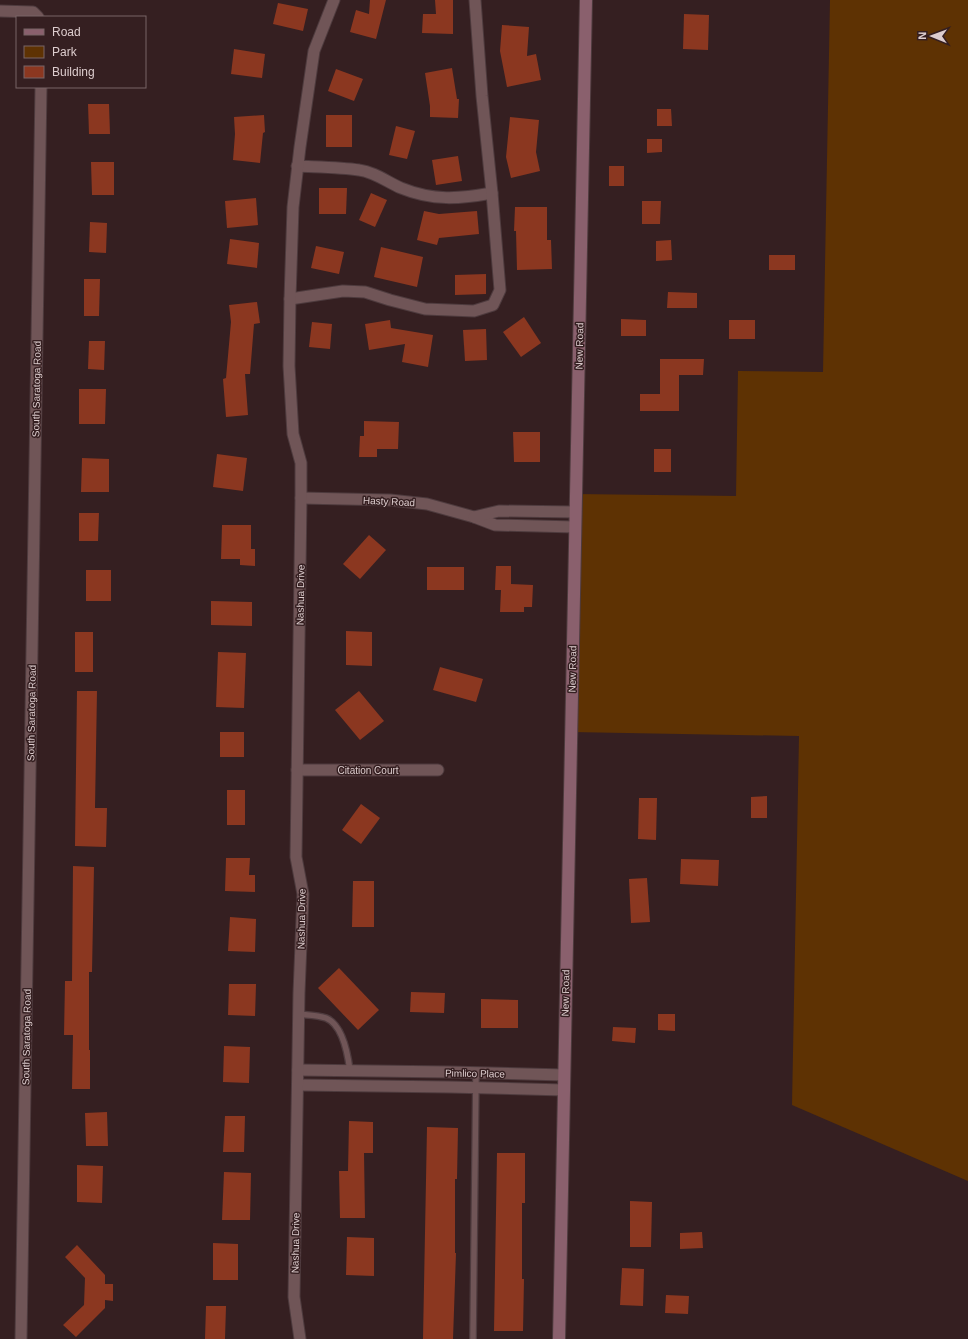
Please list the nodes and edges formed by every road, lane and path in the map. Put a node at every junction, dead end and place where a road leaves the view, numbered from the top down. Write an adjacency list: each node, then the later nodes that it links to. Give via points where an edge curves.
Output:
1 (334, 0): 7 (street, Nashua Drive, via 314,51)
2 (475, 0): 8 (street)
3 (586, 0): 11 (street, New Road)
4 (0, 11): 5 (street, via 33,12)
5 (37, 16)
6 (41, 88): 26 (street, South Saratoga Road)
7 (298, 166): 8 (street, via 373,173 419,195 443,198); 9 (street, Nashua Drive, via 293,207)
8 (492, 193): 9 (street, via 500,290 493,305 474,311 425,309 365,292 343,291)
9 (290, 299): 10 (street, Nashua Drive, via 293,434 300,463)
10 (301, 498): 12 (street, Hasty Road, via 390,500 427,504); 14 (street, Nashua Drive)
11 (575, 512): 12 (street, Hasty Road, via 499,511); 13 (street, New Road)
12 (474, 517): 13 (street, Hasty Road, via 495,525)
13 (575, 527): 21 (street, New Road)
14 (297, 770): 15 (street, Citation Court); 16 (street, Nashua Drive, via 296,857 303,894)
15 (438, 770)
16 (298, 1014): 17 (street, Nashua Drive); 18 (lane, via 326,1018 337,1028 346,1047)
17 (298, 1070): 18 (street, Pimlico Place); 22 (street, Nashua Drive)
18 (350, 1070): 19 (street, Pimlico Place)
19 (387, 1071): 20 (street, Pimlico Place); 23 (street)
20 (476, 1073): 21 (street, Pimlico Place); 24 (lane)
21 (564, 1075): 25 (street, New Road)
22 (298, 1085): 23 (street, Pimlico Place); 27 (street, Nashua Drive, via 294,1297)
23 (387, 1086): 24 (street, Pimlico Place)
24 (476, 1087): 25 (street, Pimlico Place); 28 (lane)
25 (564, 1090): 29 (street, New Road)
26 (21, 1339)
27 (300, 1339)
28 (473, 1339)
29 (559, 1339)

